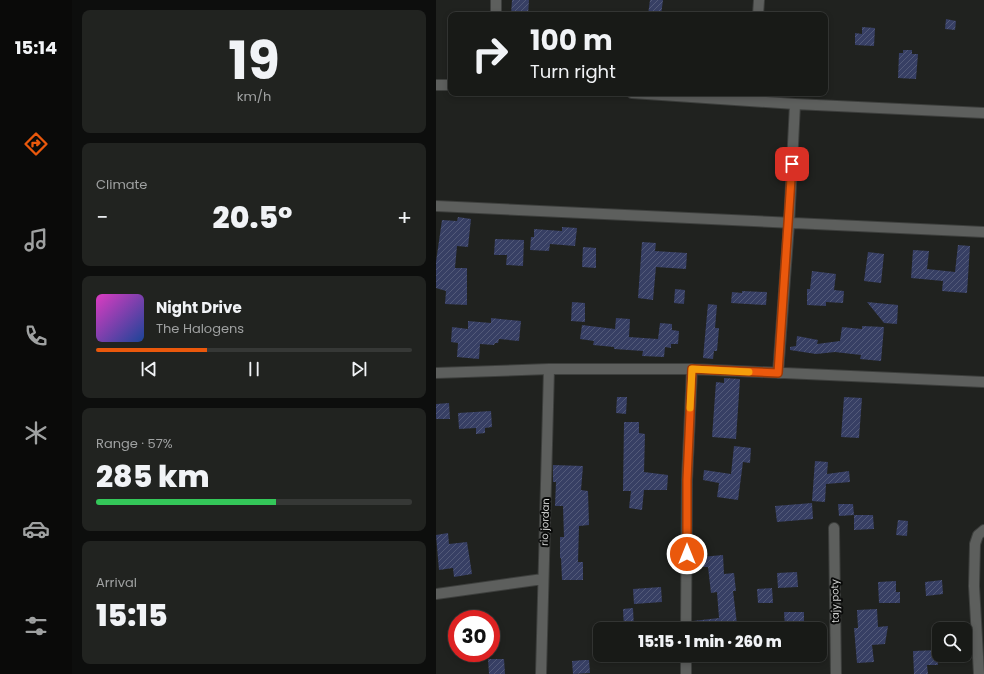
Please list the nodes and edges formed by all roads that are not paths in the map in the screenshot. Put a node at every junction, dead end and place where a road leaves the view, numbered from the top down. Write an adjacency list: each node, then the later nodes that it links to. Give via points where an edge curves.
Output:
1 (496, 0): 3 (street)
2 (759, 0): 4 (street)
3 (496, 12)
4 (758, 12)
5 (436, 85): 6 (street)
6 (448, 85)
7 (723, 96): 8 (street)
8 (753, 97): 9 (street)
9 (795, 104): 10 (street); 12 (street)
10 (984, 113)
11 (436, 206): 12 (street)
12 (789, 224): 13 (street); 17 (street)
13 (984, 232)
14 (549, 369): 15 (street); 16 (street); 21 (street, rio jordan, via 546,528)
15 (692, 369): 17 (street); 23 (street, via 687,480)
16 (436, 373)
17 (778, 373): 18 (street)
18 (984, 382)
19 (834, 528): 27 (street, tajy poty)
20 (984, 530): 28 (street, via 975,544 974,586)
21 (542, 579): 22 (street); 25 (street, rio jordan)
22 (436, 594)
23 (686, 622)
24 (686, 662): 26 (street)
25 (541, 674)
26 (686, 674)
27 (836, 674)
28 (979, 674)

